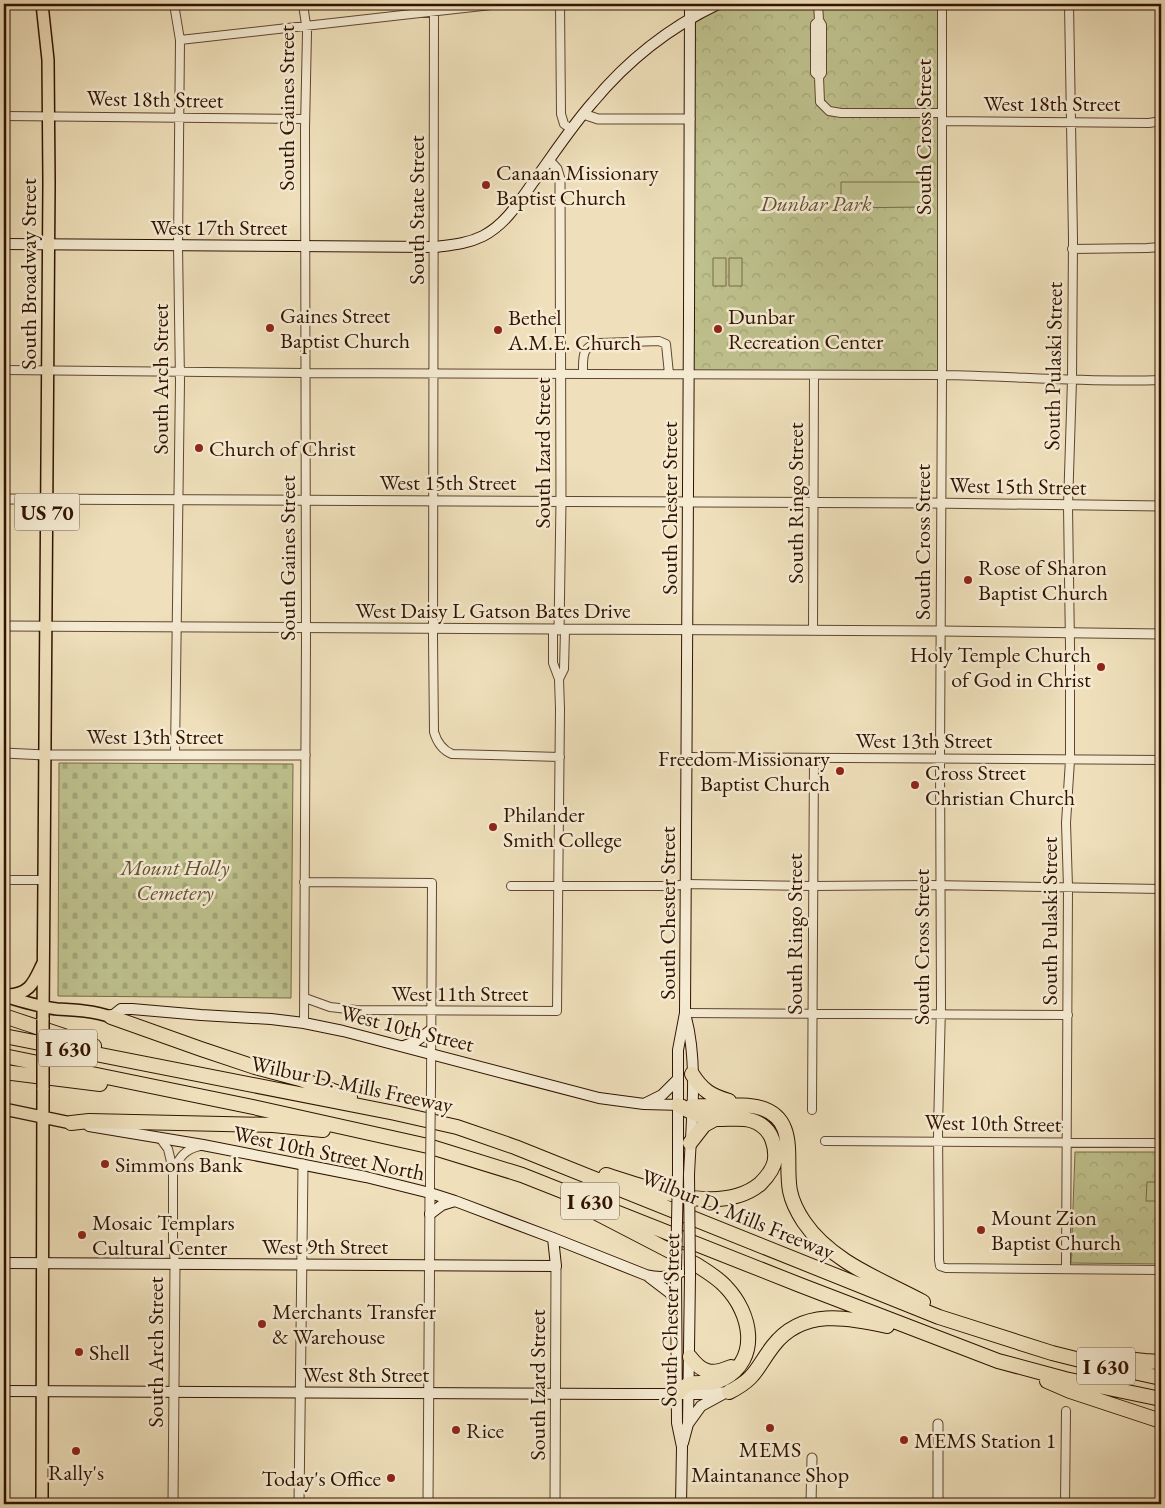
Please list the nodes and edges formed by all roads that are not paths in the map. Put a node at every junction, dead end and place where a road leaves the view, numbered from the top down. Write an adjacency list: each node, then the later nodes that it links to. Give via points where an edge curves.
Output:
1 (42, 4): 18 (main road, South Broadway Street / US 70, via 48,60)
2 (174, 4): 14 (street, South Arch Street)
3 (303, 4): 13 (street, South Gaines Street)
4 (500, 4): 11 (street)
5 (560, 4): 25 (street, via 561,114 564,124)
6 (690, 4): 12 (main road, South Chester Street)
7 (718, 4): 12 (main road, West 17th Street)
8 (818, 4): 15 (street, via 822,25 820,102 829,111)
9 (942, 4): 15 (street, South Cross Street)
10 (1068, 4): 24 (street, South Pulaski Street)
11 (434, 8): 13 (street); 31 (street, South State Street)
12 (690, 19): 16 (main road, West 17th Street, via 630,63); 21 (main road, South Chester Street)
13 (306, 26): 14 (street); 20 (street, South Gaines Street)
14 (180, 40): 19 (street, South Arch Street)
15 (942, 113): 22 (street, South Cross Street)
16 (583, 114): 21 (street, via 598,119); 25 (main road, West 17th Street)
17 (4, 116): 18 (street, West 18th Street)
18 (48, 116): 19 (street, West 18th Street); 28 (main road, South Broadway Street / US 70)
19 (179, 118): 20 (street, West 18th Street); 29 (street, South Arch Street)
20 (305, 119): 30 (street, South Gaines Street)
21 (690, 119): 42 (main road, South Chester Street)
22 (942, 121): 24 (street, West 18th Street); 44 (street, South Cross Street)
23 (1161, 121): 24 (street, West 18th Street)
24 (1072, 122): 33 (street, South Pulaski Street)
25 (571, 130): 26 (main road, West 17th Street)
26 (549, 160): 31 (main road, West 17th Street, via 511,213 492,231 467,243); 39 (street, South Izard Street, via 560,179)
27 (4, 244): 28 (main road, West 17th Street)
28 (48, 245): 29 (main road, West 17th Street); 35 (main road, South Broadway Street / US 70)
29 (178, 245): 30 (main road, West 17th Street); 36 (street, South Arch Street)
30 (304, 246): 31 (main road, West 17th Street); 37 (street, South Gaines Street)
31 (434, 246): 38 (street, South State Street)
32 (1161, 247): 33 (street)
33 (1072, 249): 45 (street, South Pulaski Street)
34 (4, 370): 35 (street)
35 (47, 371): 36 (street); 47 (main road, South Broadway Street / US 70)
36 (179, 372): 37 (street); 49 (street, South Arch Street)
37 (306, 373): 38 (street); 50 (street, South Gaines Street)
38 (434, 373): 39 (street); 51 (street, South State Street)
39 (560, 374): 40 (street); 52 (street, South Izard Street)
40 (583, 374): 41 (street); 41 (street, via 585,351 592,344 659,341 666,344)
41 (669, 374): 42 (street)
42 (688, 375): 43 (street); 54 (main road, South Chester Street)
43 (814, 375): 44 (street); 53 (street, South Ringo Street)
44 (942, 375): 45 (street); 55 (street, South Cross Street)
45 (1072, 380): 46 (street); 56 (street, South Pulaski Street)
46 (1161, 380)
47 (48, 498): 48 (street, West 15th Street); 49 (street, West 15th Street); 59 (main road, South Broadway Street / US 70)
48 (4, 499)
49 (178, 499): 50 (street, West 15th Street); 60 (street, South Arch Street)
50 (306, 500): 51 (street, West 15th Street); 61 (street, South Gaines Street)
51 (434, 501): 52 (street, West 15th Street); 62 (street, South State Street)
52 (561, 502): 54 (street, West 15th Street); 63 (street, South Izard Street)
53 (814, 502): 54 (street, West 15th Street); 55 (street, West 15th Street); 65 (street, South Ringo Street)
54 (688, 503): 64 (main road, South Chester Street)
55 (941, 503): 56 (street, West 15th Street); 66 (street, South Cross Street)
56 (1068, 506): 57 (street, West 15th Street); 67 (street, South Pulaski Street)
57 (1161, 506)
58 (4, 626): 59 (street, West Daisy L Gatson Bates Drive)
59 (47, 626): 60 (street, West Daisy L Gatson Bates Drive); 72 (main road, South Broadway Street / US 70)
60 (177, 628): 61 (street, West Daisy L Gatson Bates Drive); 71 (street, South Arch Street)
61 (306, 628): 62 (street, West Daisy L Gatson Bates Drive); 73 (street, South Gaines Street)
62 (433, 628): 63 (street, West Daisy L Gatson Bates Drive); 74 (street, South State Street, via 434,726 439,744 447,752 457,755)
63 (559, 630): 64 (street, West Daisy L Gatson Bates Drive); 69 (street, South Izard Street, via 564,669); 69 (street, South Izard Street, via 553,663)
64 (687, 630): 65 (street, West Daisy L Gatson Bates Drive); 75 (main road, South Chester Street)
65 (813, 630): 66 (street, West Daisy L Gatson Bates Drive)
66 (940, 631): 67 (street, West Daisy L Gatson Bates Drive); 77 (street, South Cross Street)
67 (1069, 633): 68 (street, West Daisy L Gatson Bates Drive); 78 (street, South Pulaski Street)
68 (1161, 634)
69 (559, 679): 74 (street, South Izard Street)
70 (4, 753): 72 (street, West 13th Street)
71 (175, 754): 72 (street, West 13th Street); 73 (street, West 13th Street)
72 (46, 755): 81 (main road, South Broadway Street / US 70)
73 (306, 755): 82 (street, South Gaines Street)
74 (560, 756): 84 (street, South Izard Street)
75 (687, 757): 76 (street, West 13th Street); 83 (main road, South Chester Street)
76 (814, 758): 77 (street, West 13th Street); 87 (street, South Ringo Street)
77 (940, 759): 78 (street, West 13th Street); 85 (street, South Cross Street)
78 (1070, 760): 79 (street, West 13th Street); 88 (street, South Pulaski Street, via 1066,823)
79 (1161, 760)
80 (4, 880): 81 (street)
81 (45, 880): 90 (main road, South Broadway Street / US 70)
82 (304, 882): 92 (street, South Gaines Street); 94 (street, via 432,883)
83 (686, 884): 84 (street); 87 (street); 96 (main road, South Chester Street)
84 (559, 885): 86 (street); 95 (street, South Izard Street)
85 (940, 885): 87 (street); 88 (street); 98 (street, South Cross Street)
86 (511, 886)
87 (812, 886): 97 (street, South Ringo Street)
88 (1068, 887): 89 (street); 99 (street, South Pulaski Street)
89 (1161, 889)
90 (44, 962): 91 (main road, via 27,990); 93 (main road, South Broadway Street / US 70)
91 (4, 996): 93 (main road)
92 (305, 998): 94 (street, West 11th Street, via 343,1009); 102 (street, South Gaines Street)
93 (43, 1006): 101 (main road); 119 (main road, South Broadway Street / US 70, bridge)
94 (431, 1010): 95 (street, West 11th Street); 103 (street)
95 (557, 1011)
96 (685, 1013): 97 (street); 110 (main road, South Chester Street, via 690,1030); 111 (main road, South Chester Street, via 678,1050)
97 (812, 1013): 98 (street); 117 (street, South Ringo Street)
98 (940, 1014): 99 (street); 125 (street, South Cross Street)
99 (1068, 1015): 126 (street, South Pulaski Street)
100 (4, 1016): 108 (highway)
101 (112, 1017): 102 (main road, West 10th Street, via 121,1009 132,1009); 118 (highway)
102 (304, 1023): 105 (main road, West 10th Street)
103 (431, 1030): 105 (main road); 106 (street)
104 (4, 1036): 108 (highway, Wilbur D. Mills Freeway / I 630)
105 (404, 1046): 106 (main road, West 10th Street)
106 (431, 1054): 113 (main road, West 10th Street, via 598,1098); 134 (street, bridge)
107 (4, 1056): 112 (highway, Wilbur D. Mills Freeway / I 630)
108 (132, 1060): 118 (highway, Wilbur D. Mills Freeway / I 630)
109 (4, 1072): 112 (highway)
110 (692, 1074): 114 (highway, via 712,1096); 115 (main road, South Chester Street)
111 (678, 1078): 113 (main road, via 662,1095); 115 (main road, South Chester Street)
112 (202, 1096): 122 (highway, Wilbur D. Mills Freeway / I 630)
113 (644, 1104): 115 (main road, West 10th Street)
114 (744, 1106): 115 (highway); 150 (highway, via 764,1110 781,1123 789,1142 792,1197 804,1221 821,1241 840,1257 874,1277)
115 (687, 1108): 120 (highway, via 700,1116); 127 (main road, South Chester Street); 147 (main road, South Chester Street, bridge, via 678,1173)
116 (4, 1109): 119 (main road)
117 (812, 1110)
118 (395, 1113): 130 (highway, Wilbur D. Mills Freeway / I 630, via 457,1127)
119 (43, 1117): 121 (main road); 140 (main road, South Broadway Street / US 70)
120 (715, 1119): 127 (highway, via 704,1124); 130 (highway, via 755,1121 772,1137 773,1168 752,1190 706,1199 676,1195)
121 (71, 1123): 122 (highway, via 273,1125); 123 (main road, West 10th Street North)
122 (392, 1137): 133 (highway, Wilbur D. Mills Freeway / I 630)
123 (160, 1138): 129 (main road, West 10th Street North); 132 (street, South Arch Street, via 168,1149)
124 (825, 1141): 125 (street, West 10th Street)
125 (938, 1141): 126 (street, West 10th Street); 145 (street, South Cross Street, via 940,1266)
126 (1067, 1142): 128 (street, West 10th Street); 145 (street, South Pulaski Street)
127 (690, 1143): 147 (main road, South Chester Street, bridge)
128 (1161, 1143)
129 (203, 1145): 131 (main road, West 10th Street North); 132 (street, via 184,1153)
130 (515, 1147): 150 (highway, Wilbur D. Mills Freeway / I 630)
131 (303, 1164): 134 (main road, West 10th Street North); 142 (street)
132 (173, 1170): 141 (street, South Arch Street)
133 (522, 1175): 151 (highway, Wilbur D. Mills Freeway / I 630); 154 (highway, via 695,1264 719,1280 736,1300 747,1325 748,1343)
134 (430, 1193): 135 (main road, West 10th Street North); 136 (street)
135 (455, 1201): 136 (main road); 137 (main road, West 10th Street North)
136 (430, 1214): 143 (street)
137 (553, 1238): 138 (main road, West 10th Street North); 144 (main road, South Izard Street)
138 (572, 1245): 144 (main road); 148 (main road)
139 (4, 1264): 140 (main road, West 9th Street)
140 (42, 1264): 141 (main road, West 9th Street); 159 (main road, South Broadway Street / US 70)
141 (174, 1265): 142 (main road, West 9th Street); 161 (street, South Arch Street)
142 (301, 1265): 143 (main road, West 9th Street); 163 (street)
143 (429, 1265): 144 (main road, West 9th Street); 164 (street)
144 (556, 1266): 165 (street, South Izard Street)
145 (1066, 1269): 146 (street)
146 (1161, 1270)
147 (683, 1271): 148 (main road, via 656,1277); 149 (main road, South Chester Street); 153 (main road, South Chester Street)
148 (646, 1275): 149 (main road, via 670,1293)
149 (676, 1304): 160 (main road, South Chester Street)
150 (972, 1328): 152 (highway, Wilbur D. Mills Freeway / I 630)
151 (922, 1333): 155 (highway, Wilbur D. Mills Freeway / I 630); 162 (highway, via 850,1318 812,1320 782,1336 748,1381)
152 (1052, 1353): 156 (highway); 157 (highway, Wilbur D. Mills Freeway / I 630)
153 (690, 1357): 154 (highway, via 708,1372 719,1372); 160 (main road, South Chester Street)
154 (742, 1360): 160 (highway, via 723,1379)
155 (998, 1361): 166 (highway, Wilbur D. Mills Freeway / I 630); 168 (highway, via 1070,1391)
156 (1161, 1362)
157 (1161, 1378)
158 (4, 1391): 159 (main road, West 8th Street)
159 (42, 1391): 161 (main road, West 8th Street); 173 (main road, South Broadway Street / US 70)
160 (685, 1391): 162 (main road, West 8th Street); 165 (main road, West 8th Street); 169 (main road, South Chester Street); 171 (main road, South Chester Street, via 677,1423)
161 (174, 1392): 163 (main road, West 8th Street); 174 (street, South Arch Street)
162 (729, 1392): 169 (main road, via 701,1406)
163 (300, 1393): 164 (main road, West 8th Street); 175 (street)
164 (428, 1393): 165 (main road, West 8th Street); 176 (street)
165 (556, 1394): 177 (street, South Izard Street)
166 (1161, 1399)
167 (1066, 1411): 181 (street)
168 (1161, 1421)
169 (688, 1424): 171 (main road, South Chester Street)
170 (938, 1424): 180 (street)
171 (682, 1447): 178 (main road, South Chester Street)
172 (812, 1458): 179 (street)
173 (42, 1504)
174 (173, 1504)
175 (300, 1504)
176 (428, 1504)
177 (555, 1504)
178 (682, 1504)
179 (811, 1504)
180 (938, 1504)
181 (1065, 1504)

